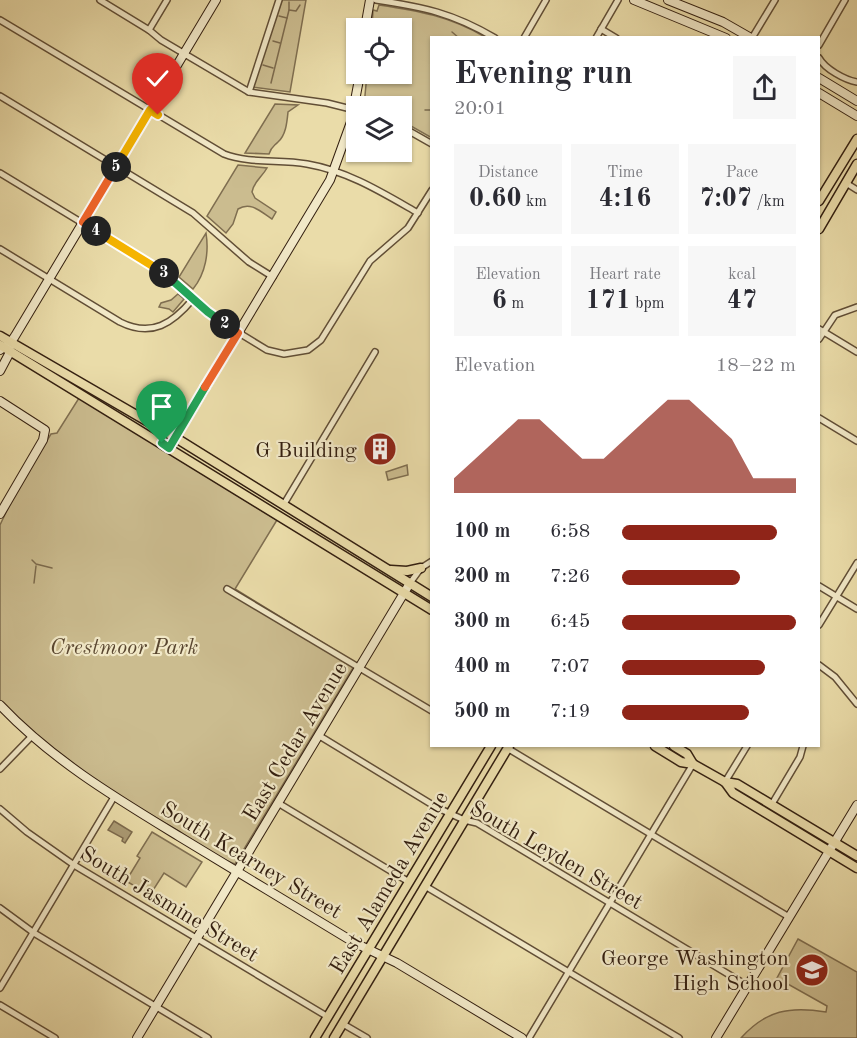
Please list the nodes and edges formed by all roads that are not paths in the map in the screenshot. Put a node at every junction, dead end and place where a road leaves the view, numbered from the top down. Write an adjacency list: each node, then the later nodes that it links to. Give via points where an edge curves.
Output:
1 (100, 0): 16 (street)
2 (167, 0): 16 (street)
3 (216, 0): 25 (street)
4 (279, 0): 29 (street)
5 (370, 0): 13 (street)
6 (376, 0): 17 (street, via 448,14)
7 (546, 0): 18 (street)
8 (618, 0): 15 (street)
9 (634, 0): 21 (street)
10 (668, 0): 22 (street)
11 (775, 0): 23 (street)
12 (844, 0): 24 (street)
13 (366, 18)
14 (0, 20): 34 (street)
15 (601, 28): 19 (street); 20 (street)
16 (149, 30): 25 (street)
17 (492, 36)
18 (525, 36)
19 (597, 36)
20 (613, 36)
21 (721, 36)
22 (748, 36)
23 (753, 36)
24 (820, 43)
25 (184, 54): 29 (street); 34 (street)
26 (820, 59): 28 (street, via 825,66)
27 (820, 79): 32 (street)
28 (857, 82)
29 (249, 92): 33 (street)
30 (820, 94): 35 (street)
31 (0, 96): 41 (street)
32 (857, 101)
33 (346, 108)
34 (150, 110): 41 (street); 42 (street, via 229,156 298,162)
35 (857, 116)
36 (412, 133): 39 (street)
37 (857, 139): 47 (main road)
38 (346, 140): 42 (street)
39 (430, 143)
40 (857, 164): 44 (main road)
41 (116, 166): 49 (street); 52 (street, via 197,216 249,262)
42 (334, 171): 48 (street, via 379,190); 52 (street)
43 (0, 173): 49 (street)
44 (846, 183): 45 (street); 50 (main road)
45 (857, 190)
46 (430, 193): 48 (street)
47 (820, 199)
48 (418, 213): 57 (street, via 405,231 372,257 327,332 313,347 279,354)
49 (83, 222): 53 (street); 54 (street, via 158,269)
50 (820, 227)
51 (0, 249): 53 (street)
52 (273, 277): 57 (street)
53 (49, 279): 54 (street, via 135,328 164,325); 59 (street)
54 (193, 299): 57 (street)
55 (857, 307): 56 (street, via 835,315)
56 (821, 330): 61 (street)
57 (238, 333): 65 (street)
58 (0, 336): 59 (main road)
59 (5, 347): 62 (street); 65 (main road); 67 (main road)
60 (375, 352): 69 (street)
61 (857, 352)
62 (0, 371)
63 (0, 401): 70 (street, via 43,428 45,434)
64 (820, 419): 66 (street)
65 (176, 438): 67 (street); 69 (main road)
66 (857, 441)
67 (169, 448): 68 (main road)
68 (240, 491): 69 (main road, via 273,505); 71 (main road)
69 (284, 504): 72 (main road)
70 (0, 514)
71 (282, 517): 72 (main road, via 292,515); 80 (main road)
72 (321, 527): 76 (main road)
73 (430, 562): 75 (street, East Cedar Avenue)
74 (857, 563): 82 (street)
75 (420, 568): 76 (main road); 77 (street, East Cedar Avenue)
76 (389, 570): 77 (main road)
77 (410, 583): 80 (street, East Cedar Avenue); 81 (main road)
78 (820, 587): 82 (street)
79 (227, 589): 87 (street)
80 (404, 593): 83 (main road); 87 (street, East Cedar Avenue)
81 (430, 596)
82 (836, 596): 84 (street); 85 (street)
83 (430, 609)
84 (857, 609)
85 (820, 623)
86 (820, 666): 88 (street, via 835,676)
87 (359, 667): 90 (street); 91 (street, East Cedar Avenue)
88 (857, 704)
89 (0, 705): 92 (street, South Kearney Street)
90 (430, 710)
91 (318, 735): 103 (street, East Cedar Avenue); 107 (street, South Leyden Street, via 436,807)
92 (32, 736): 100 (street); 102 (street, South Kearney Street)
93 (488, 747): 107 (main road, East Alameda Avenue)
94 (508, 747): 108 (main road, East Alameda Avenue); 109 (street)
95 (657, 747): 99 (main road, via 681,762)
96 (676, 747): 99 (main road)
97 (746, 747): 101 (street)
98 (803, 747): 104 (street)
99 (693, 764): 101 (main road); 109 (street)
100 (0, 769)
101 (725, 782): 104 (main road, via 735,783); 111 (main road, via 731,792)
102 (114, 797): 113 (street); 115 (street, South Kearney Street)
103 (278, 803): 115 (street, East Cedar Avenue); 116 (street)
104 (772, 804): 110 (main road)
105 (0, 809): 113 (street, South Jasmine Street)
106 (856, 809): 110 (street)
107 (451, 812): 108 (street, South Leyden Street); 116 (main road, East Alameda Avenue)
108 (464, 820): 117 (main road, East Alameda Avenue); 118 (street, South Leyden Street, via 477,823)
109 (651, 834): 118 (street); 120 (street)
110 (834, 842): 111 (street); 112 (main road)
111 (829, 850): 114 (main road); 120 (street)
112 (857, 856)
113 (75, 865): 121 (street); 122 (street, South Jasmine Street)
114 (857, 868)
115 (237, 871): 122 (street, East Cedar Avenue); 123 (street, South Kearney Street)
116 (409, 882): 123 (main road, East Alameda Avenue)
117 (425, 886): 124 (main road, East Alameda Avenue); 125 (street)
118 (610, 903): 125 (street); 126 (street, South Leyden Street)
119 (0, 908): 121 (street)
120 (789, 917): 126 (street)
121 (34, 933): 127 (street); 129 (street)
122 (196, 939): 129 (street, East Cedar Avenue); 130 (street, South Jasmine Street)
123 (369, 949): 124 (street, South Kearney Street); 130 (main road, East Alameda Avenue)
124 (383, 956): 131 (main road, East Alameda Avenue); 138 (street, South Kearney Street)
125 (569, 972): 139 (street); 140 (street)
126 (748, 986): 141 (street)
127 (0, 988)
128 (0, 1005): 132 (street)
129 (156, 1007): 133 (street, East Cedar Avenue); 134 (street)
130 (327, 1017): 135 (main road, East Alameda Avenue)
131 (343, 1024): 136 (main road, East Alameda Avenue); 137 (street)
132 (55, 1038)
133 (137, 1038)
134 (208, 1038)
135 (315, 1038)
136 (334, 1038)
137 (367, 1038)
138 (522, 1038)
139 (529, 1038)
140 (679, 1038)
141 (717, 1038)

